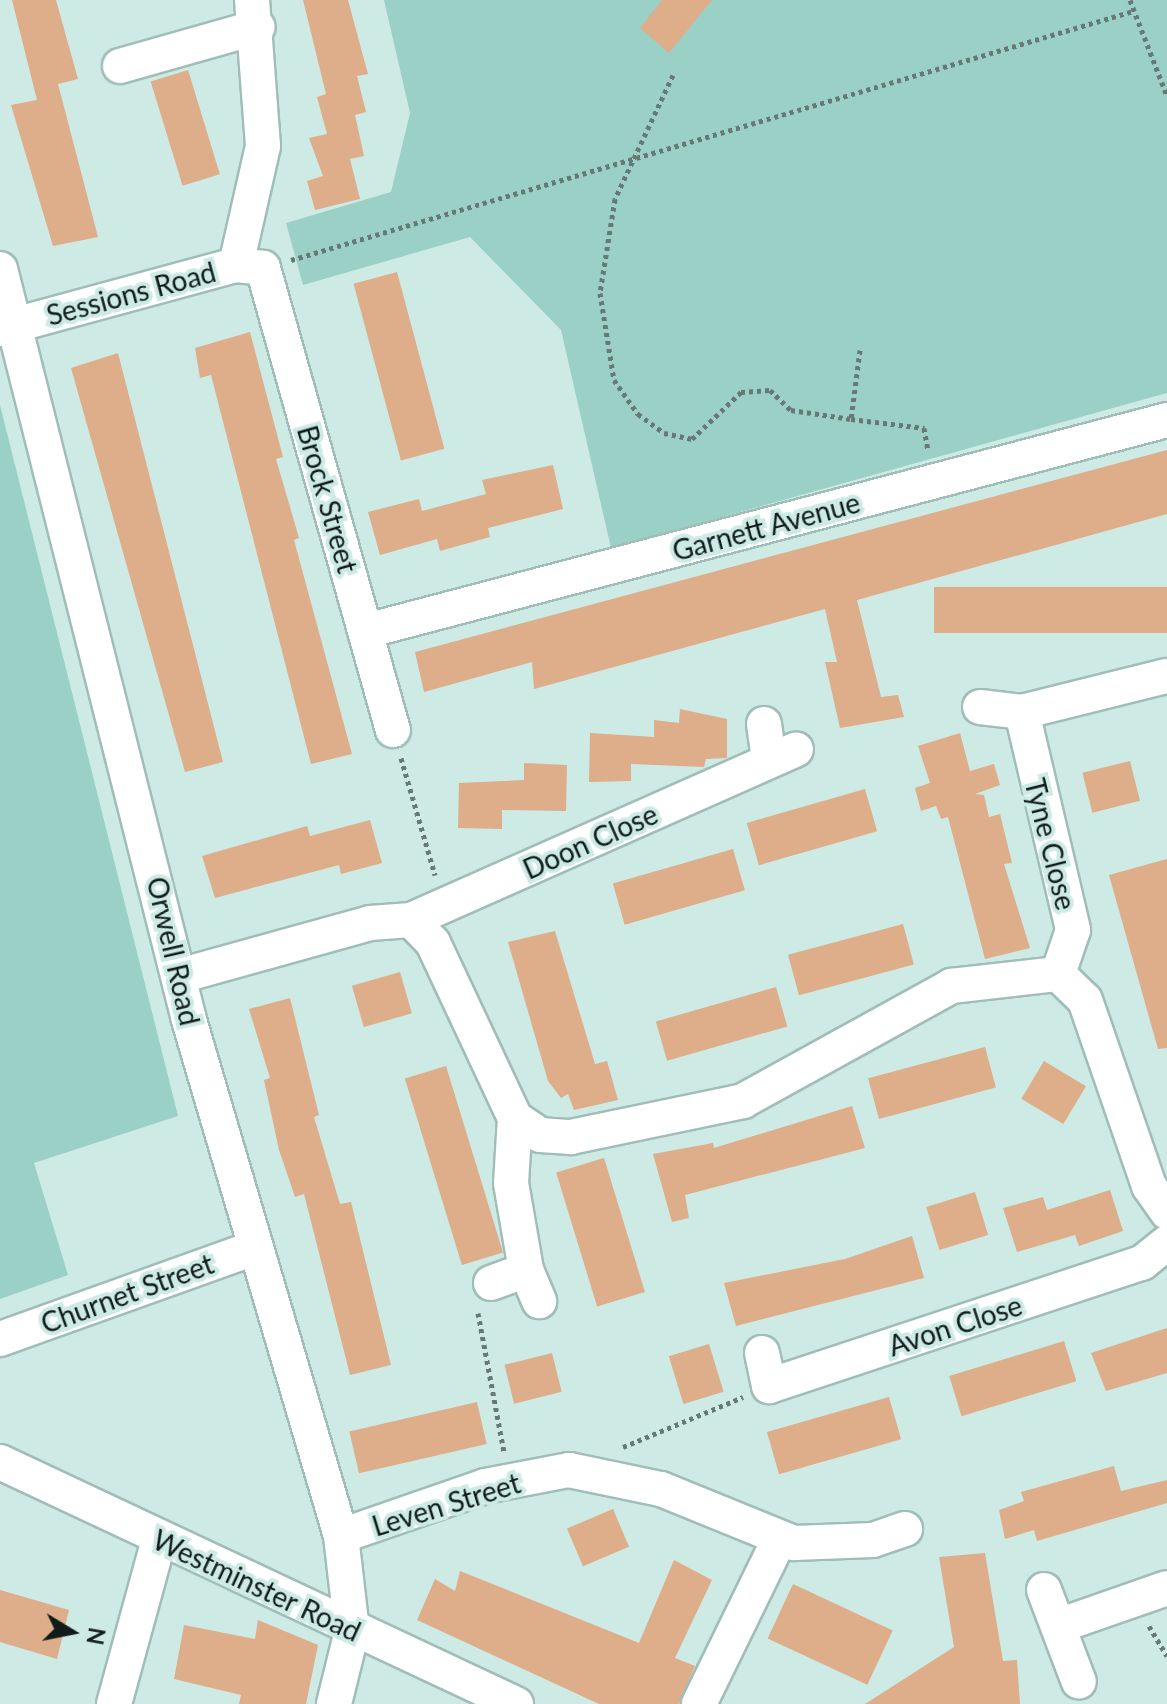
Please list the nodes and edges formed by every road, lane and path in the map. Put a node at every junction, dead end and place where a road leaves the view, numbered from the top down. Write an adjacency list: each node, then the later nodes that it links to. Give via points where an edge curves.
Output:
1 (1130, 0): 2 (path)
2 (1133, 11): 6 (path); 7 (path)
3 (255, 14): 4 (street); 8 (street, via 263,146)
4 (120, 66)
5 (673, 75): 7 (path)
6 (1167, 96)
7 (634, 158): 8 (path); 12 (path, via 615,199 600,293 614,380 638,414 664,433 692,439 741,392 770,390 791,410)
8 (250, 266): 10 (street, Sessions Road); 15 (street, Brock Street)
9 (0, 269): 10 (street, Orwell Road)
10 (6, 328): 24 (street, Orwell Road)
11 (860, 350): 12 (path)
12 (851, 419): 14 (path, via 924,428)
13 (1167, 420): 15 (street, Garnett Avenue)
14 (929, 459)
15 (366, 631): 20 (street, Brock Street)
16 (1152, 692): 18 (street)
17 (980, 707): 18 (street)
18 (1022, 712): 23 (street, Tyne Close, via 1073,930)
19 (764, 724): 21 (street, Doon Close, via 782,754)
20 (393, 730): 21 (path)
21 (444, 906): 22 (street, Doon Close)
22 (411, 920): 24 (street, Doon Close, via 370,923); 25 (street, via 433,943)
23 (1058, 974): 25 (street, via 951,986 743,1101 571,1137 540,1135); 26 (street, via 1085,1000 1149,1186)
24 (183, 975): 28 (street, Orwell Road, via 189,1020)
25 (515, 1118): 29 (street, via 511,1183 533,1286)
26 (1167, 1212)
27 (1167, 1243): 31 (street, Avon Close, via 1142,1263)
28 (254, 1248): 30 (street, Churnet Street); 36 (street, Orwell Road)
29 (491, 1283): 34 (path, via 476,1296 489,1397)
30 (0, 1339)
31 (766, 1369): 33 (path)
32 (0, 1462): 38 (street, Westminster Road)
33 (569, 1470): 34 (street, Leven Street); 37 (street, Leven Street, via 661,1489)
34 (511, 1481): 36 (street, Leven Street)
35 (905, 1529): 37 (street, Leven Street, via 825,1544)
36 (341, 1536): 42 (street, Orwell Road)
37 (780, 1538): 47 (street)
38 (159, 1540): 42 (street, Westminster Road); 44 (street)
39 (1167, 1588): 41 (street)
40 (1044, 1590): 41 (street)
41 (1061, 1625): 43 (street)
42 (352, 1631): 45 (street); 46 (street, Westminster Road)
43 (1079, 1682)
44 (114, 1704)
45 (334, 1704)
46 (516, 1704)
47 (699, 1704)

